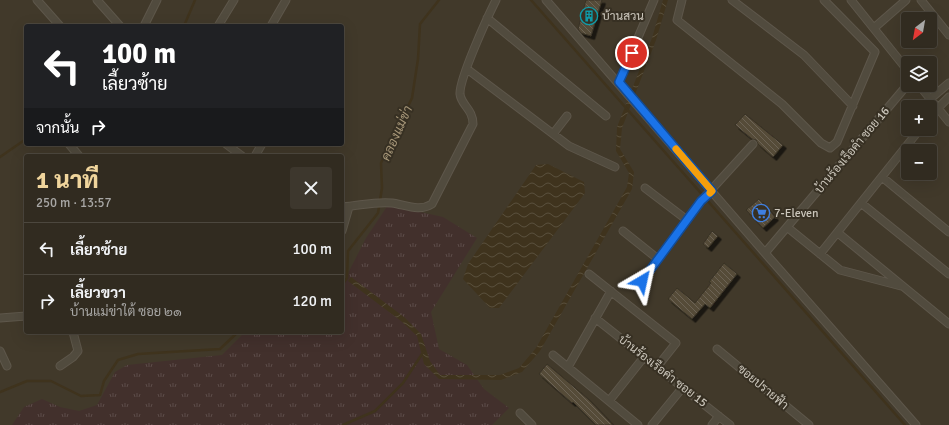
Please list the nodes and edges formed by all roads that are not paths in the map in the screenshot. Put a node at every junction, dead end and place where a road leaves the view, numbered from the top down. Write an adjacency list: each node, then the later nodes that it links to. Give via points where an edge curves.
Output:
1 (37, 0): 16 (street)
2 (98, 0): 17 (street)
3 (157, 0): 18 (street)
4 (234, 0): 19 (street)
5 (286, 0): 20 (street)
6 (496, 0): 15 (street)
7 (654, 0): 25 (street)
8 (682, 0): 31 (street, via 676,20 782,104 826,147 834,146)
9 (732, 0): 31 (street, via 804,55)
10 (824, 0): 31 (street, via 874,52)
11 (851, 0): 21 (street)
12 (906, 0): 21 (street)
13 (921, 0): 22 (street)
14 (550, 2): 25 (street)
15 (487, 18): 24 (street); 34 (street)
16 (58, 24)
17 (118, 24)
18 (145, 24)
19 (219, 24)
20 (272, 24)
21 (874, 28): 23 (street)
22 (949, 35)
23 (901, 62)
24 (467, 69): 36 (street); 48 (street, via 460,92 471,111 473,124 435,199 426,208 392,203)
25 (619, 82): 46 (street)
26 (949, 83): 30 (street)
27 (901, 92): 51 (street, บ้านร้องเรือคำ ซอย 16)
28 (924, 92): 30 (street)
29 (949, 97): 32 (street)
30 (930, 99)
31 (853, 106)
32 (937, 108): 35 (street)
33 (567, 116): 36 (street)
34 (606, 116)
35 (949, 122)
36 (553, 134): 43 (street, via 575,150)
37 (914, 136): 44 (street)
38 (753, 144): 46 (street)
39 (71, 146): 41 (street)
40 (228, 146): 42 (street)
41 (77, 154)
42 (237, 154)
43 (615, 167)
44 (882, 177): 47 (street); 53 (street)
45 (645, 188): 50 (street)
46 (712, 191): 50 (street); 55 (street)
47 (861, 203): 54 (street); 59 (street)
48 (346, 207): 49 (street)
49 (344, 219)
50 (687, 220): 57 (street)
51 (787, 227): 55 (street, บ้านร้องเรือคำ ซอย 16); 56 (street)
52 (623, 231): 57 (street)
53 (949, 232)
54 (838, 233): 56 (street); 61 (street)
55 (765, 253): 86 (street)
56 (820, 254): 61 (street, via 840,270)
57 (658, 259): 60 (street)
58 (589, 274): 62 (street)
59 (949, 274)
60 (642, 281)
61 (904, 286): 66 (street)
62 (611, 291): 65 (street); 75 (street, via 676,343)
63 (24, 316): 64 (street)
64 (0, 318)
65 (595, 318): 71 (street, บ้านร้องเรือคำ ซอย 15); 74 (street)
66 (949, 324)
67 (74, 334): 73 (street, via 78,351)
68 (717, 349): 85 (street, ซอยปรายฟ้า)
69 (0, 351): 72 (street)
70 (553, 355): 74 (street)
71 (644, 356): 75 (street, บ้านร้องเรือคำ ซอย 15); 77 (street)
72 (7, 366)
73 (60, 366)
74 (568, 367): 77 (street)
75 (657, 367): 76 (street, บ้านร้องเรือคำ ซอย 15)
76 (683, 387): 79 (street, บ้านร้องเรือคำ ซอย 15); 82 (street)
77 (609, 401): 81 (street)
78 (520, 413): 80 (street)
79 (719, 416): 83 (street); 84 (street, บ้านร้องเรือคำ ซอย 15)
80 (532, 425)
81 (638, 425)
82 (652, 425)
83 (712, 425)
84 (730, 425)
85 (809, 425)
86 (916, 425)

